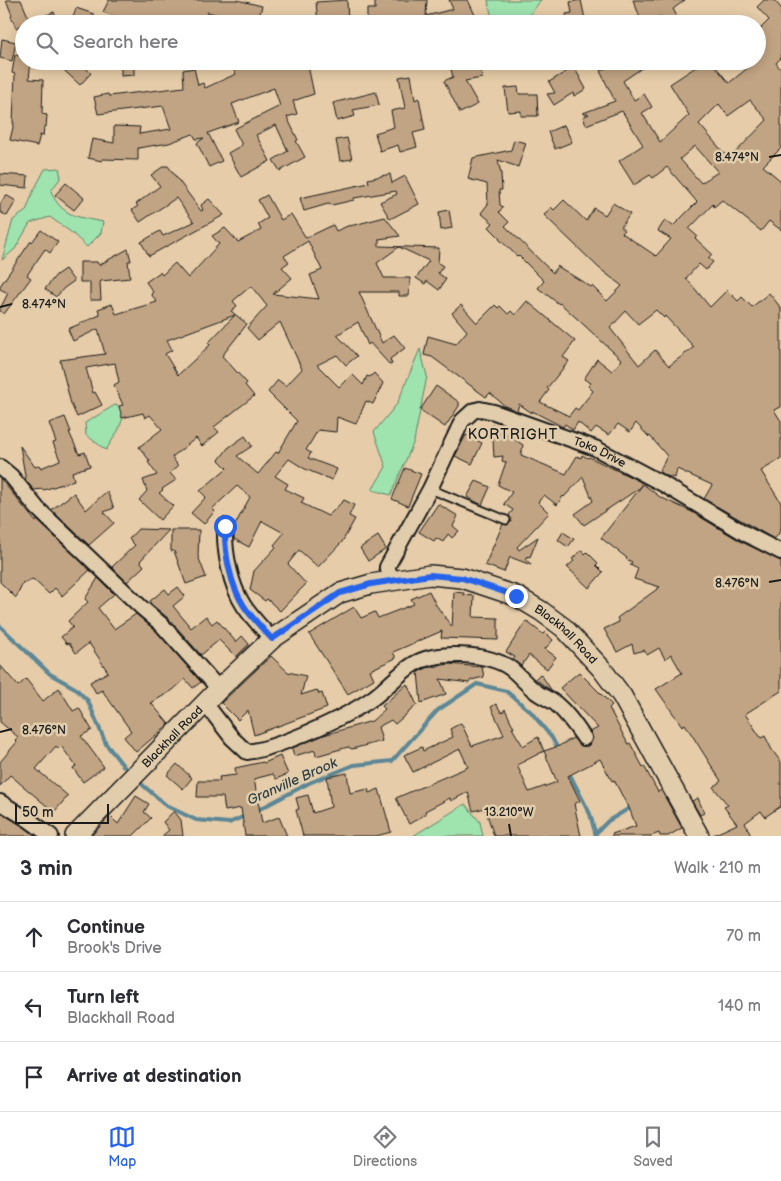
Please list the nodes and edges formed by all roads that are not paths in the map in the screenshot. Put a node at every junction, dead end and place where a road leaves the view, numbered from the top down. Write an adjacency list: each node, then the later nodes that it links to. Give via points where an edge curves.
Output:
1 (0, 467): 8 (street, via 37,508 162,625)
2 (430, 490): 3 (lane); 5 (street, Toko Drive, via 462,421 480,409 595,448); 6 (street, Toko Drive, via 387,567)
3 (506, 520)
4 (225, 526): 7 (street, via 227,560 235,586 243,604)
5 (781, 552)
6 (393, 581): 7 (main road, Blackhall Road, via 340,593); 14 (main road, Blackhall Road, via 430,575 462,578 516,596 564,628 622,696)
7 (272, 639): 8 (main road, Blackhall Road)
8 (219, 689): 9 (main road, Blackhall Road)
9 (205, 704): 10 (street, via 239,746 247,752 258,751 352,710 426,658 478,656 509,667 566,713); 13 (main road, Blackhall Road)
10 (584, 738)
11 (0, 802): 12 (street)
12 (51, 836)
13 (75, 836)
14 (699, 836)

